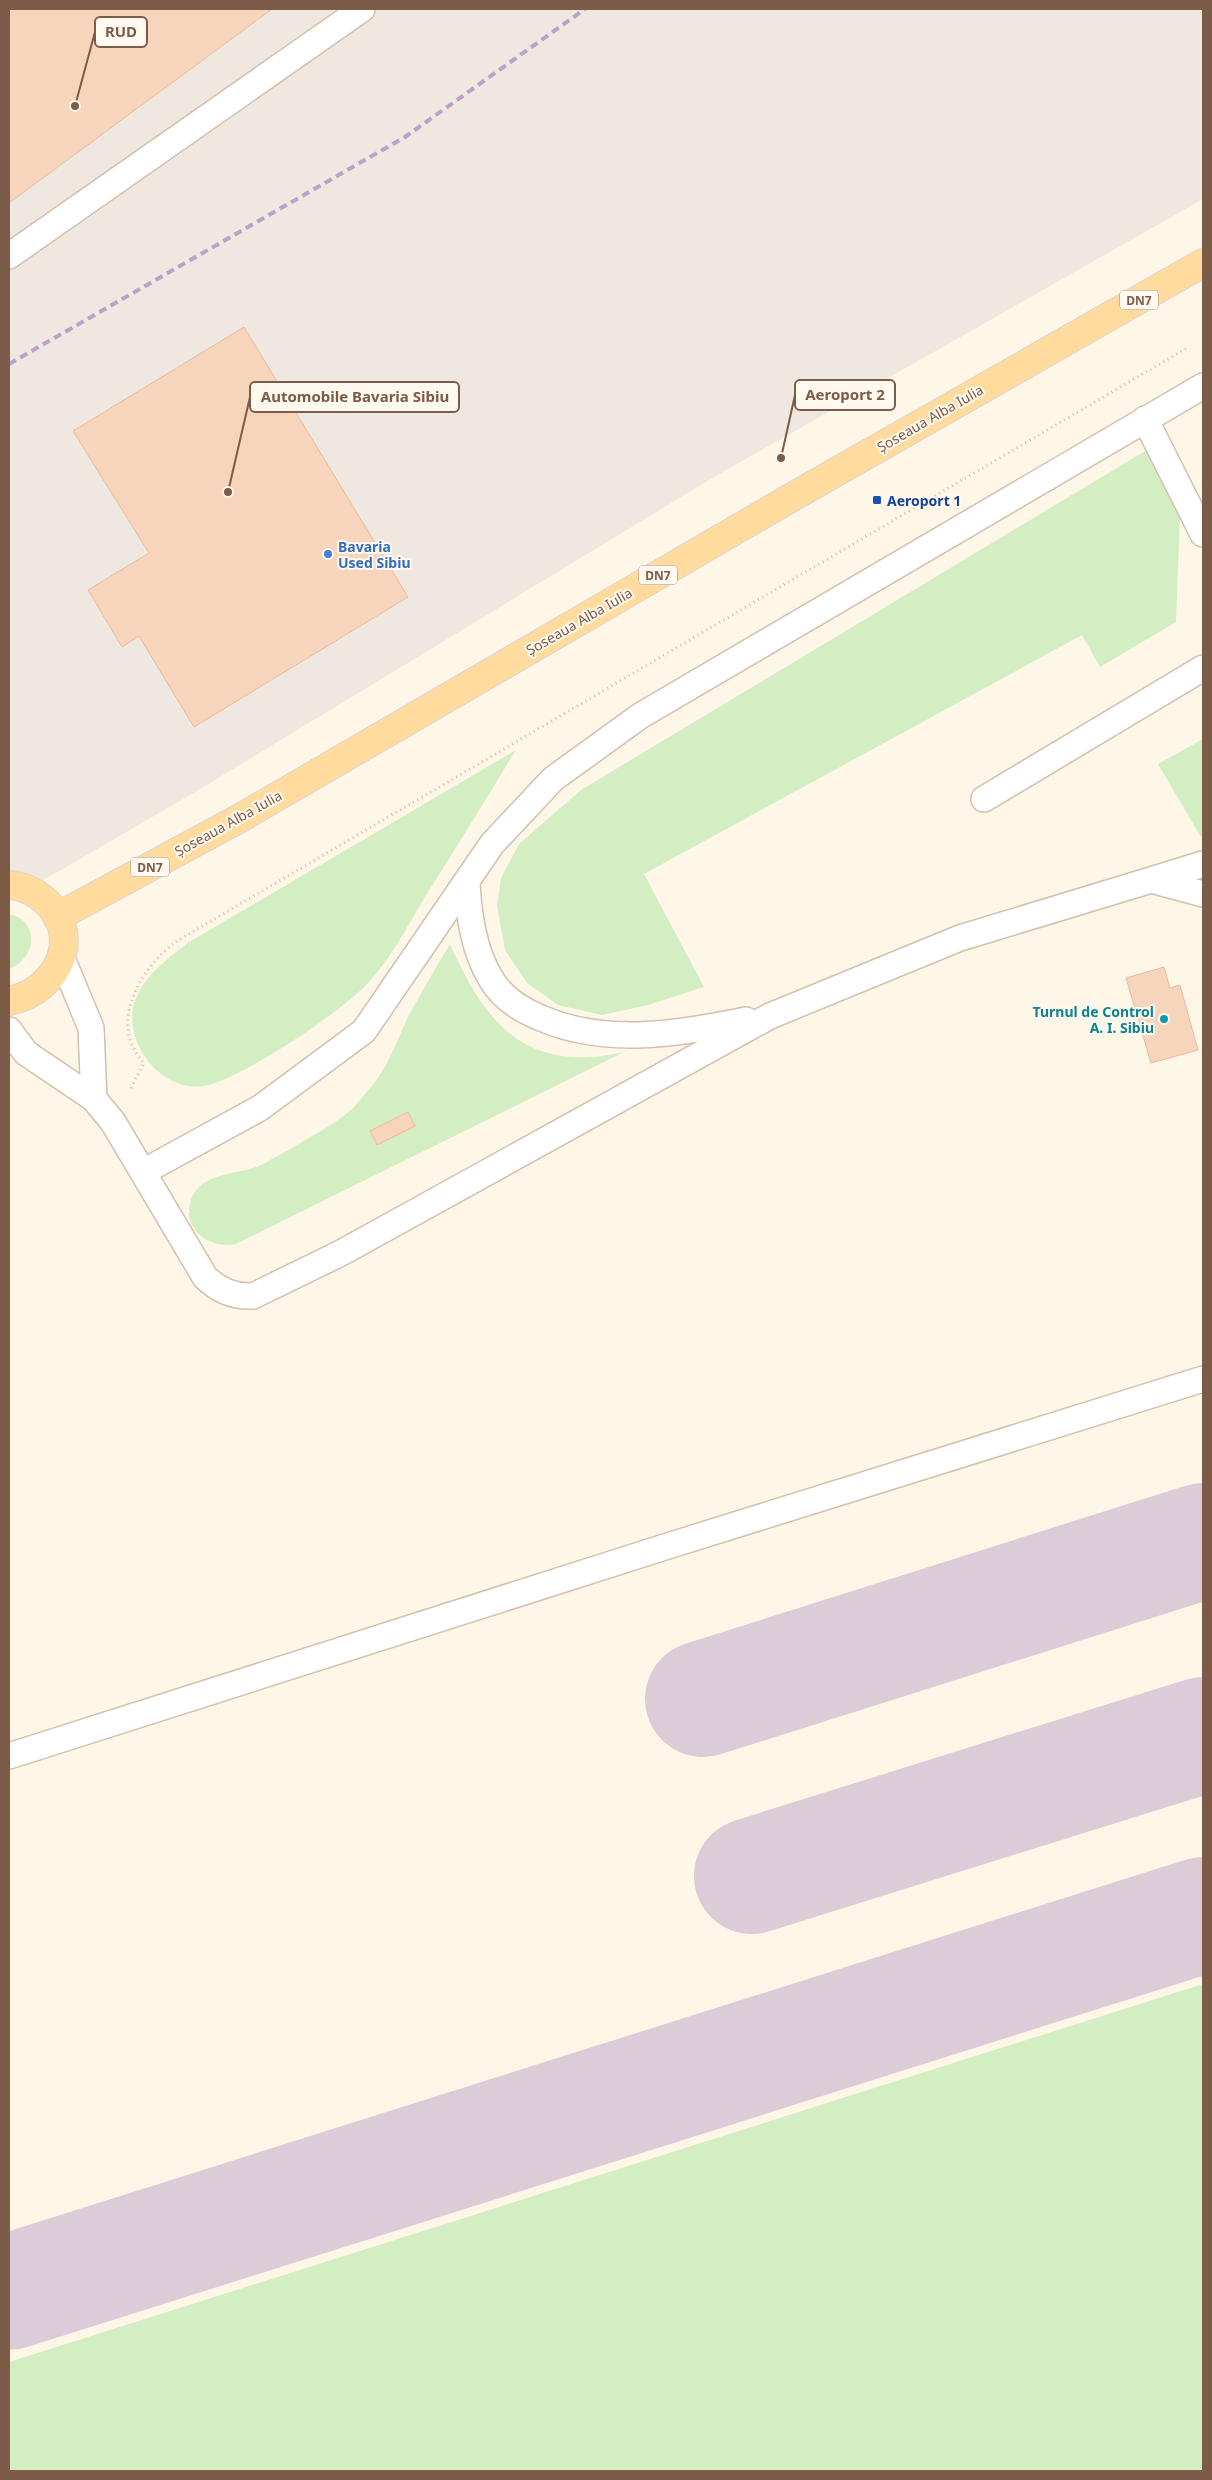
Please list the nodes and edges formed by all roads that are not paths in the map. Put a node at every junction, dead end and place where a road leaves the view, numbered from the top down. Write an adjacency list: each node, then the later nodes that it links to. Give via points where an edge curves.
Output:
1 (362, 9): 2 (lane)
2 (9, 256)
3 (1203, 262): 14 (main road, Șoseaua Alba Iulia / DN7, via 242,817)
4 (1201, 392): 5 (lane)
5 (1145, 419): 6 (lane); 11 (lane, via 640,716 553,779 492,844)
6 (1203, 534)
7 (1203, 668): 8 (lane)
8 (984, 799)
9 (1203, 864): 10 (lane)
10 (1152, 880): 13 (lane); 17 (lane, via 960,938)
11 (467, 884): 17 (lane, via 468,907 478,952 491,980 509,1000 558,1026 596,1035 659,1034); 20 (lane, via 364,1031 260,1108)
12 (9, 885): 14 (main road, via 32,891 47,902)
13 (1203, 894)
14 (57, 917): 15 (main road, via 63,937)
15 (62, 958): 16 (main road, via 51,979 33,994); 19 (lane, via 91,1028)
16 (9, 1001)
17 (770, 1016): 20 (lane, via 341,1253 253,1296 239,1297 227,1293 205,1277)
18 (9, 1030): 19 (lane, via 26,1053)
19 (94, 1099): 20 (lane, via 113,1122)
20 (143, 1172)
21 (1203, 1379): 22 (lane)
22 (9, 1756)

